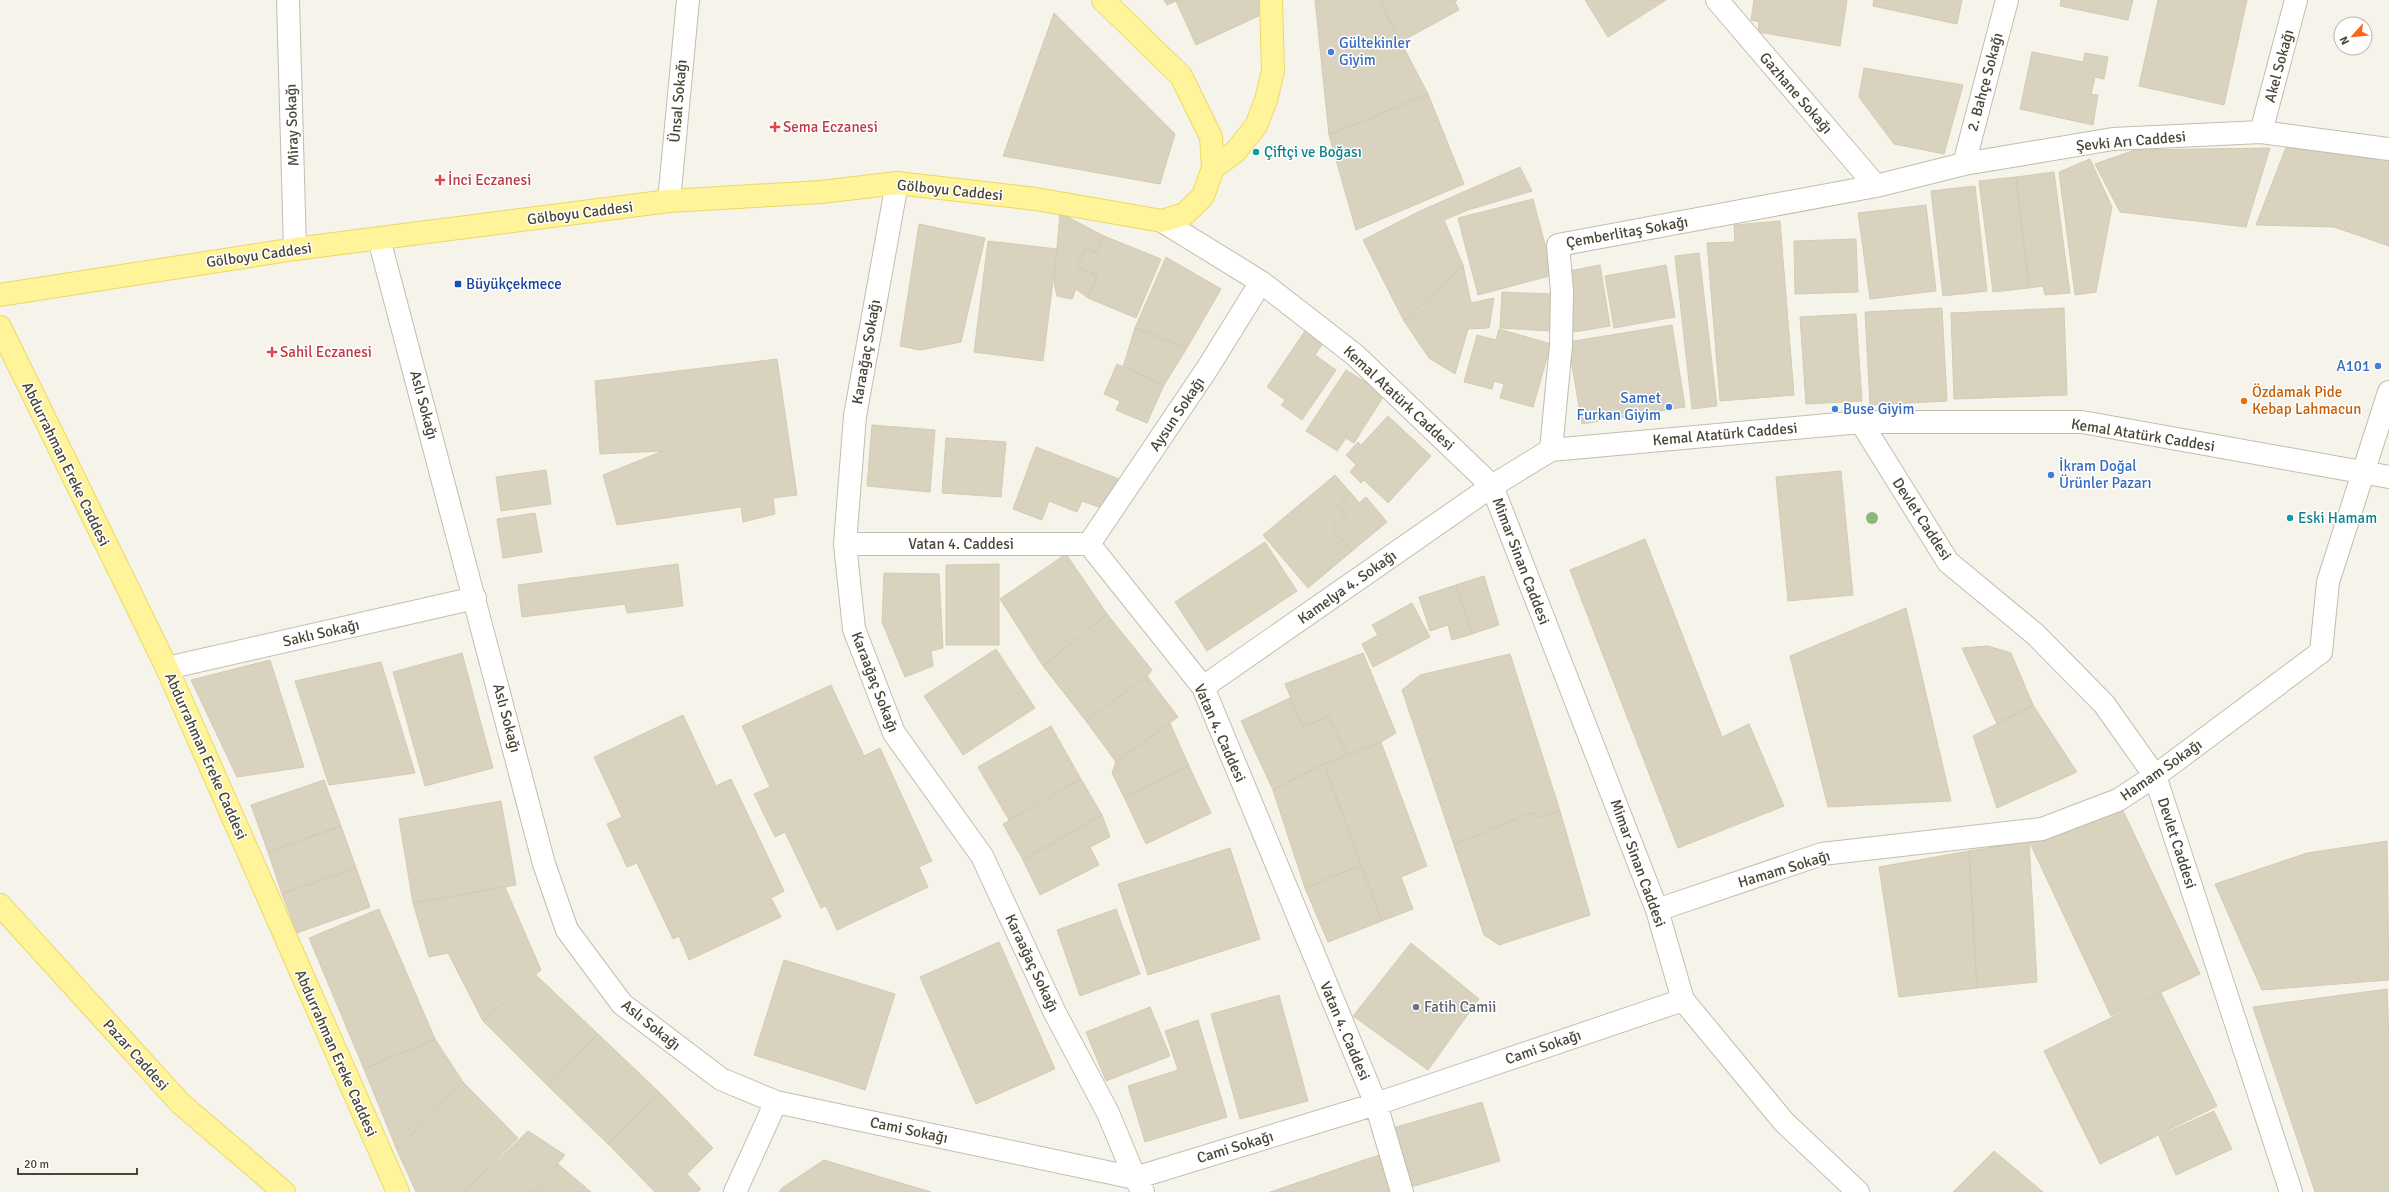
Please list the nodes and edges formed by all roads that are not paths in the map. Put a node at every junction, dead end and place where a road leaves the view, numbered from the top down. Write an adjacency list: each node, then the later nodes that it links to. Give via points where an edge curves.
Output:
1 (288, 0): 17 (street, Miray Sokağı)
2 (688, 0): 14 (street, Ünsal Sokağı)
3 (1103, 0): 11 (main road, via 1181,76 1211,137)
4 (1271, 0): 11 (main road, via 1273,71 1266,100 1256,126 1235,152)
5 (1717, 0): 13 (street, Gazhane Sokağı)
6 (2007, 0): 10 (street, 2. Bahçe Sokağı)
7 (2296, 0): 8 (street, Akel Sokağı)
8 (2261, 132): 9 (street, Şevki Arı Caddesi); 10 (street, Şevki Arı Caddesi, via 2112,139)
9 (2389, 149)
10 (1964, 164): 13 (street, Şevki Arı Caddesi)
11 (1213, 168): 15 (main road, via 1203,196 1185,214)
12 (897, 183): 14 (main road, Gölboyu Caddesi, via 821,192); 15 (main road, Gölboyu Caddesi, via 1036,199); 27 (street, Karaağaç Sokağı, via 854,416)
13 (1876, 186): 23 (street, Çemberlitaş Sokağı, via 1558,245 1562,291 1561,337)
14 (669, 201): 16 (main road, Gölboyu Caddesi)
15 (1162, 221): 18 (street, Kemal Atatürk Caddesi)
16 (380, 239): 17 (main road, Gölboyu Caddesi); 29 (street, Aslı Sokağı)
17 (295, 249): 19 (main road, Gölboyu Caddesi)
18 (1261, 282): 26 (street, Kemal Atatürk Caddesi, via 1355,355); 28 (street, Aysun Sokağı, via 1207,369)
19 (0, 295)
20 (0, 326): 30 (main road, Abdurrahman Ereke Caddesi)
21 (2389, 392): 24 (street, Hamam Sokağı)
22 (1861, 422): 23 (street, Kemal Atatürk Caddesi); 24 (street, Kemal Atatürk Caddesi, via 2082,422); 32 (street, Devlet Caddesi, via 1948,562 2035,634 2104,704)
23 (1551, 450): 26 (street, Kemal Atatürk Caddesi)
24 (2362, 472): 25 (street, Kemal Atatürk Caddesi); 32 (street, Hamam Sokağı, via 2328,582 2321,652)
25 (2389, 477)
26 (1492, 486): 31 (street, Kamelya 4. Sokağı); 34 (street, Mimar Sinan Caddesi)
27 (845, 544): 28 (street, Vatan 4. Caddesi); 38 (street, Karaağaç Sokağı, via 854,629 894,733 982,856 1056,1013 1108,1113)
28 (1089, 544): 31 (street, Vatan 4. Caddesi)
29 (476, 598): 30 (street, Saklı Sokağı); 36 (street, Aslı Sokağı, via 544,864 567,930 622,1004 721,1079)
30 (168, 668): 41 (main road, Abdurrahman Ereke Caddesi)
31 (1202, 687): 37 (street, Vatan 4. Caddesi)
32 (2155, 776): 34 (street, Hamam Sokağı, via 2118,800 2042,828 1822,854); 44 (street, Devlet Caddesi)
33 (0, 905): 40 (main road, Pazar Caddesi, via 181,1104)
34 (1657, 910): 35 (street, Mimar Sinan Caddesi)
35 (1683, 1000): 37 (street, Cami Sokağı); 39 (street, Mimar Sinan Caddesi, via 1784,1122)
36 (776, 1102): 38 (street, Cami Sokağı); 42 (street)
37 (1376, 1104): 38 (street, Cami Sokağı); 43 (street, Vatan 4. Caddesi)
38 (1139, 1185)
39 (1850, 1191)
40 (284, 1192)
41 (398, 1192)
42 (734, 1192)
43 (1402, 1192)
44 (2291, 1192)

